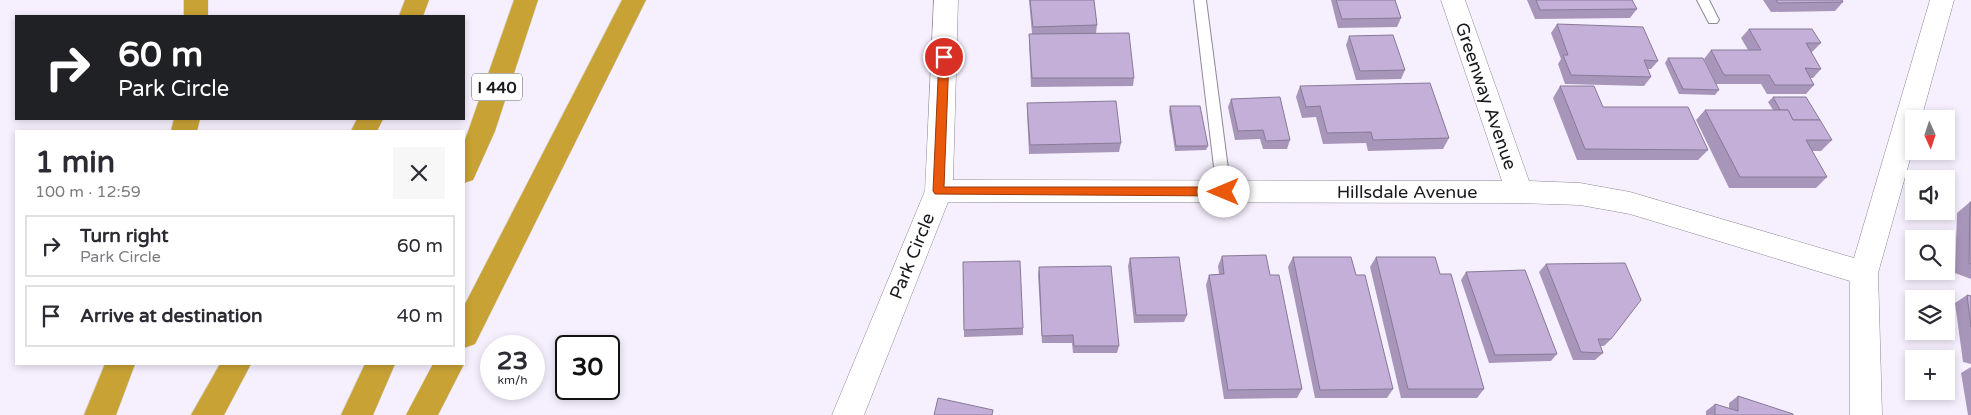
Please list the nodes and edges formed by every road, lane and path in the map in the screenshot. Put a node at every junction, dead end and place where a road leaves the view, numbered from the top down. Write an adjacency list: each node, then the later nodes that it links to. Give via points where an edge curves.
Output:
1 (196, 0): 10 (highway)
2 (417, 0): 11 (highway)
3 (526, 0): 13 (highway, I 440, via 482,131)
4 (634, 0): 18 (highway)
5 (946, 0): 14 (street, Park Circle)
6 (1200, 0): 15 (lane)
7 (1453, 0): 16 (street, Greenway Avenue)
8 (1703, 0): 12 (lane)
9 (1942, 0): 17 (street)
10 (196, 15)
11 (411, 15)
12 (1714, 20)
13 (465, 170)
14 (939, 191): 15 (street, Hillsdale Avenue); 27 (street, Park Circle)
15 (1224, 192): 16 (street, Hillsdale Avenue)
16 (1520, 192): 17 (street, Hillsdale Avenue, via 1580,194 1630,203)
17 (1864, 273): 28 (street)
18 (465, 333)
19 (120, 365): 23 (highway)
20 (235, 365): 24 (highway)
21 (380, 365): 25 (highway)
22 (448, 365): 26 (highway)
23 (100, 415)
24 (208, 415)
25 (357, 415)
26 (422, 415)
27 (848, 415)
28 (1866, 415)

